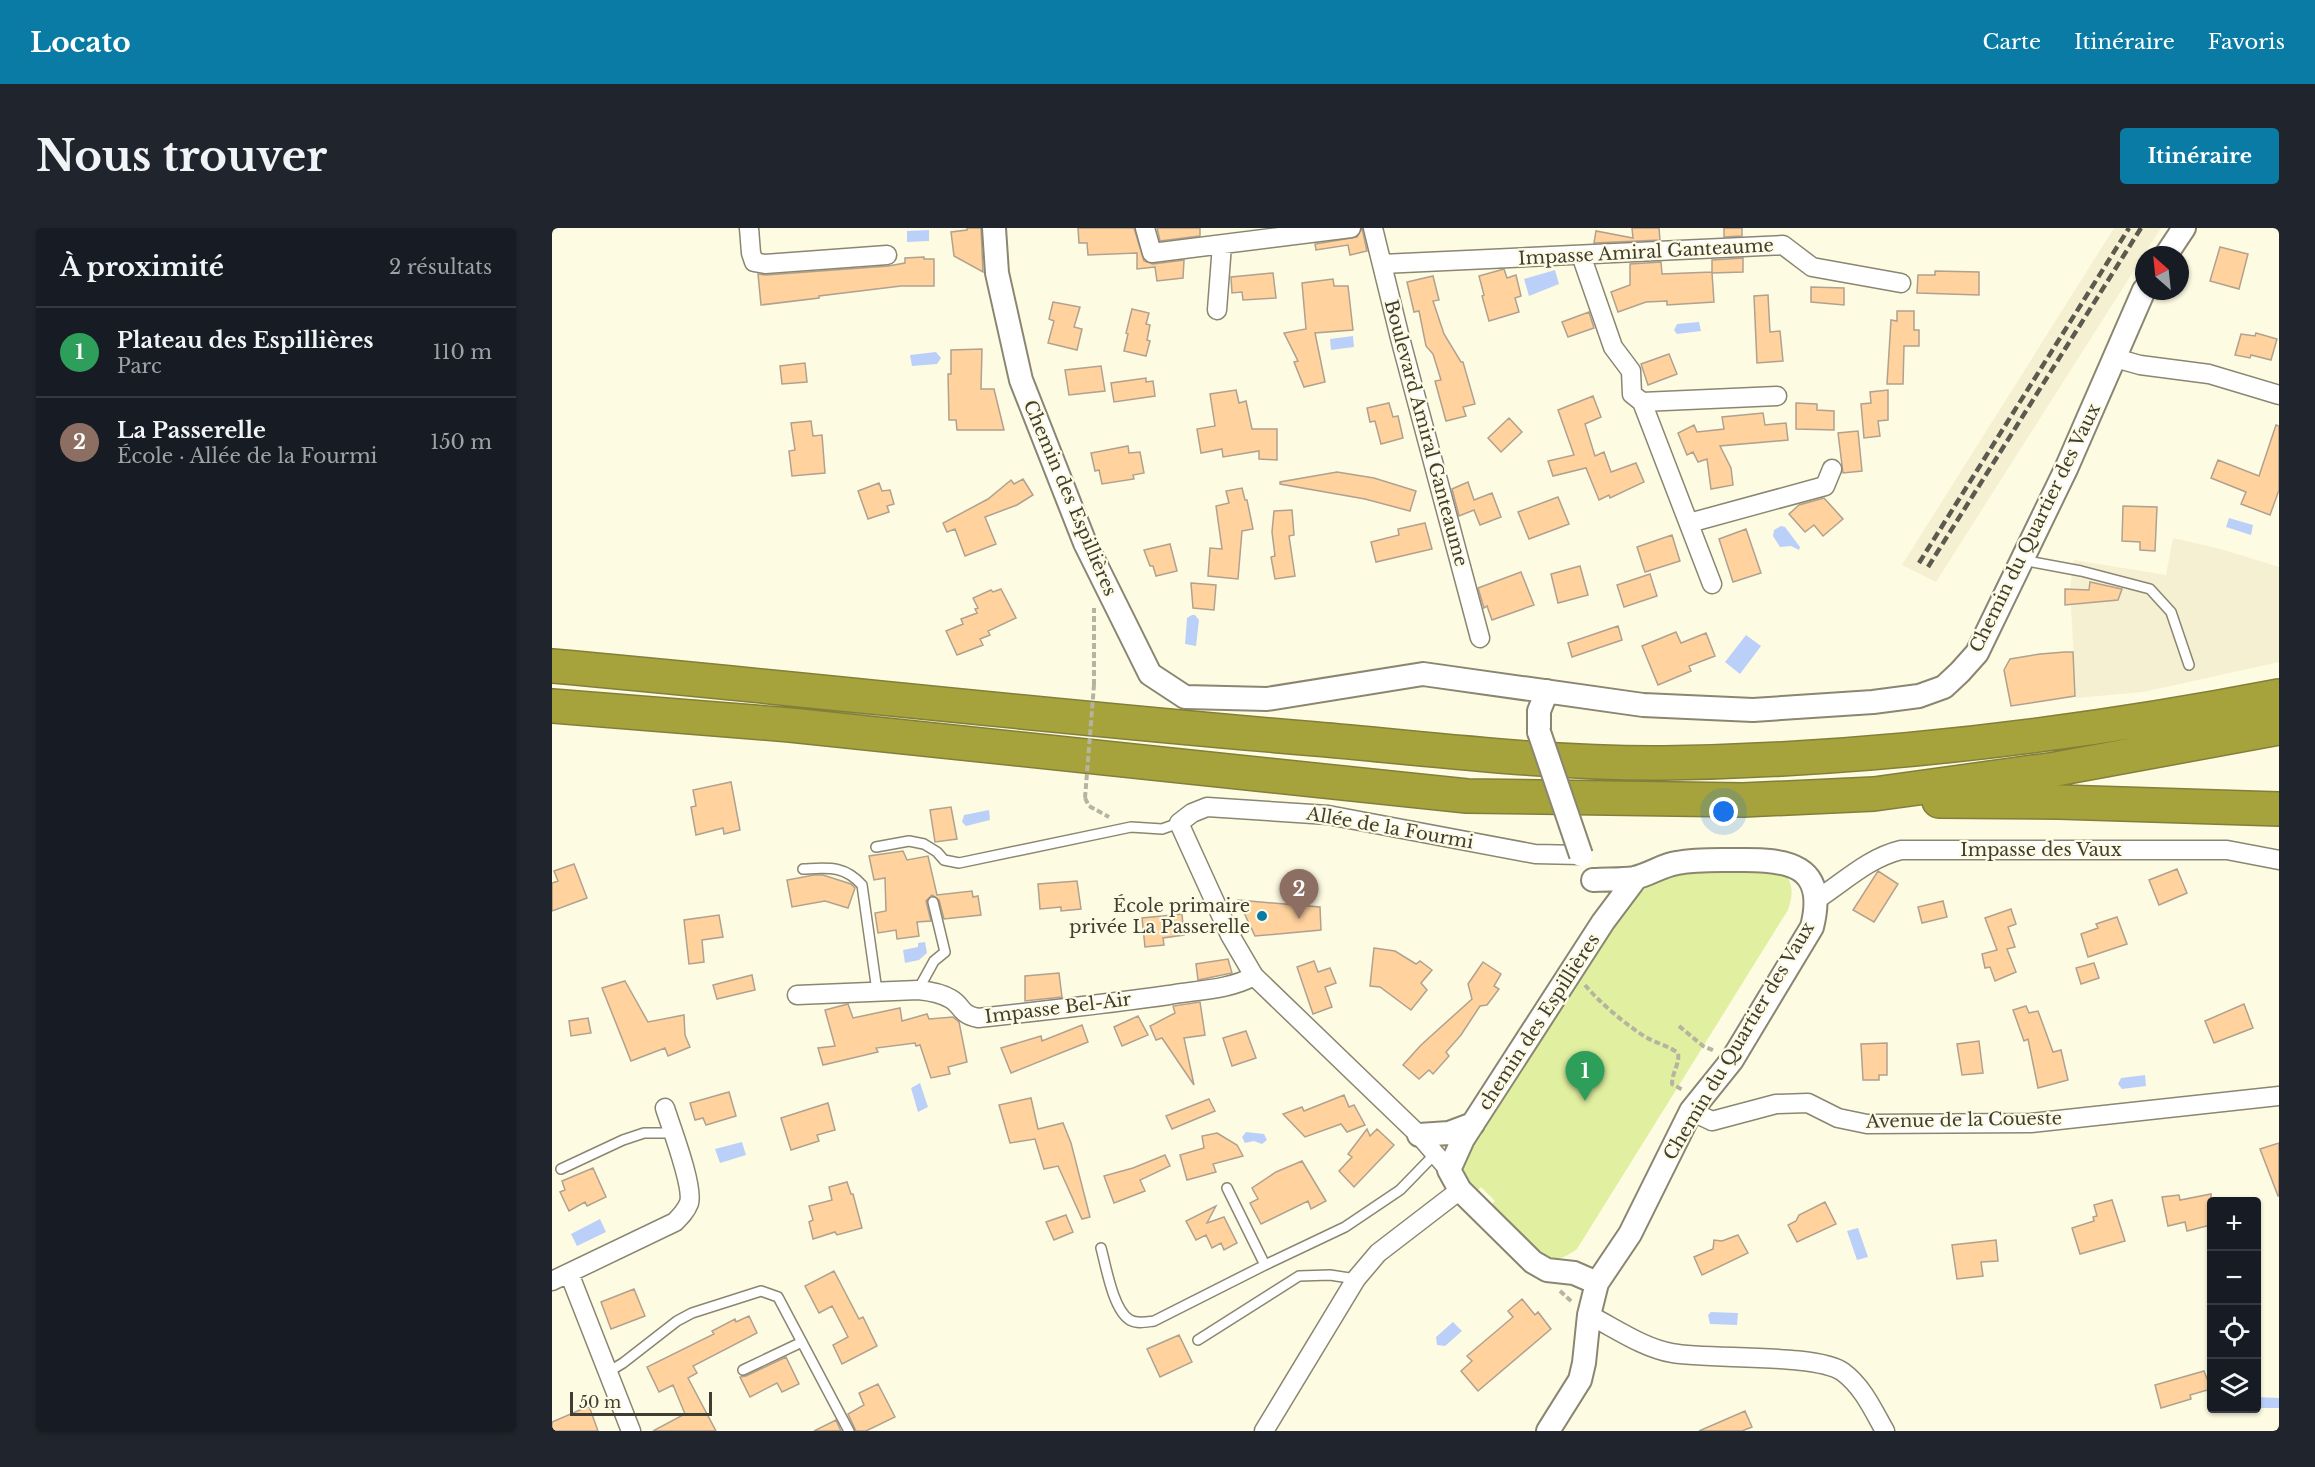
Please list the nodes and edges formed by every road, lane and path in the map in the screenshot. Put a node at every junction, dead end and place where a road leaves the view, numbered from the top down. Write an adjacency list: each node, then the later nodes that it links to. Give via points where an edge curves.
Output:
1 (749, 228): 9 (street, via 754,262)
2 (994, 228): 22 (street, Chemin des Espillières, via 997,273 1021,380)
3 (1145, 228): 7 (street, via 1152,253)
4 (1351, 228): 7 (street)
5 (1373, 228): 11 (street, Boulevard Amiral Ganteaume)
6 (2184, 228): 8 (street)
7 (1221, 244): 14 (street)
8 (2172, 246)
9 (887, 255)
10 (1581, 255): 11 (street, Impasse Amiral Ganteaume); 12 (street, Impasse Amiral Ganteaume, via 1783,245 1812,267); 18 (street, via 1613,347 1631,371 1632,394)
11 (1382, 264): 24 (street, Boulevard Amiral Ganteaume)
12 (1901, 283)
13 (2140, 300): 15 (street, Chemin du Quartier des Vaux)
14 (1217, 310)
15 (2115, 358): 16 (street, via 2210,374); 21 (street, Chemin du Quartier des Vaux)
16 (2279, 395)
17 (1777, 396): 18 (street)
18 (1642, 402): 20 (street)
19 (1832, 469): 20 (street, via 1825,486)
20 (1689, 523): 23 (street)
21 (2022, 560): 25 (lane, via 2150,589 2171,612); 27 (street, Chemin du Quartier des Vaux, via 1977,653 1944,687 1920,696 1753,710 1643,705)
22 (1104, 584): 27 (street, Chemin des Espillières, via 1149,674 1185,697 1266,699 1423,674); 35 (path, bridge, via 1095,587 1094,685 1085,798 1100,814)
23 (1712, 584)
24 (1480, 638)
25 (2189, 665)
26 (552, 666): 31 (highway, via 1128,724)
27 (1547, 692): 31 (street, via 1539,711)
28 (2279, 696): 31 (highway, via 2172,716 1985,742 1804,757 1662,763)
29 (552, 706): 32 (highway, via 790,725 1467,796 1743,801)
30 (2279, 728): 32 (highway, via 2056,769)
31 (1549, 750): 37 (street, bridge)
32 (1874, 794): 33 (highway, via 1946,802)
33 (2279, 809)
34 (1179, 824): 35 (lane, via 1162,829); 37 (street, Allée de la Fourmi, via 1207,807 1328,815 1535,854); 46 (street)
35 (1131, 827): 36 (lane, via 959,863 944,860 924,844 909,841)
36 (876, 847)
37 (1581, 855): 41 (street)
38 (2279, 860): 42 (street, Impasse des Vaux, via 2227,850 1901,850 1870,862)
39 (803, 869): 48 (lane, via 835,868 852,874 862,885)
40 (1636, 878): 41 (street); 42 (street, Chemin du Quartier des Vaux, via 1676,863 1772,859 1790,864 1806,875); 44 (street, chemin des Espillières)
41 (1593, 880): 44 (street)
42 (1816, 900): 51 (street, Chemin du Quartier des Vaux, via 1812,927)
43 (933, 902): 47 (lane, via 945,952 934,961)
44 (1603, 922): 45 (street, chemin des Espillières)
45 (1573, 970): 53 (path, via 1593,994 1644,1036 1678,1053 1672,1083 1683,1090); 57 (street, chemin des Espillières)
46 (1254, 976): 47 (street, Impasse Bel-Air, via 1214,988 978,1018 968,1016 953,999); 59 (street)
47 (918, 990): 48 (street, Impasse Bel-Air)
48 (877, 992): 49 (street, Impasse Bel-Air)
49 (797, 995)
50 (1679, 1026): 51 (path, via 1703,1046)
51 (1724, 1055): 52 (path); 56 (street, Chemin du Quartier des Vaux)
52 (1709, 1059)
53 (1690, 1082)
54 (2279, 1096): 56 (street, Avenue de la Coueste, via 2031,1123 1867,1124 1838,1118 1808,1103 1776,1104 1712,1121)
55 (665, 1108): 58 (street)
56 (1691, 1111): 68 (street, Chemin du Quartier des Vaux, via 1630,1234)
57 (1473, 1124): 59 (street, via 1449,1134); 60 (street, chemin des Espillières)
58 (673, 1132): 61 (lane, via 644,1133); 66 (street, via 689,1185 690,1201 685,1212 675,1222)
59 (1419, 1136): 60 (street)
60 (1442, 1162): 63 (street); 65 (lane, via 1345,1227)
61 (561, 1168)
62 (1227, 1188): 65 (lane)
63 (1460, 1190): 67 (street, via 1378,1253); 68 (street, via 1533,1262 1547,1270 1574,1273)
64 (1101, 1248): 65 (lane, via 1116,1301 1128,1319 1139,1322 1154,1321)
65 (1265, 1265)
66 (560, 1277): 73 (street)
67 (1356, 1279): 70 (lane, via 1299,1276); 76 (street)
68 (1597, 1283): 69 (street, Chemin du Quartier des Vaux)
69 (1589, 1315): 77 (street, Chemin du Quartier des Vaux, via 1580,1380); 78 (street, via 1643,1344 1671,1353 1804,1362 1842,1371 1860,1387)
70 (1198, 1340)
71 (802, 1342): 72 (lane); 73 (lane, via 778,1297 761,1291 692,1313); 75 (lane)
72 (743, 1370)
73 (608, 1372): 74 (street)
74 (631, 1431)
75 (849, 1431)
76 (1264, 1431)
77 (1548, 1431)
78 (1885, 1431)

